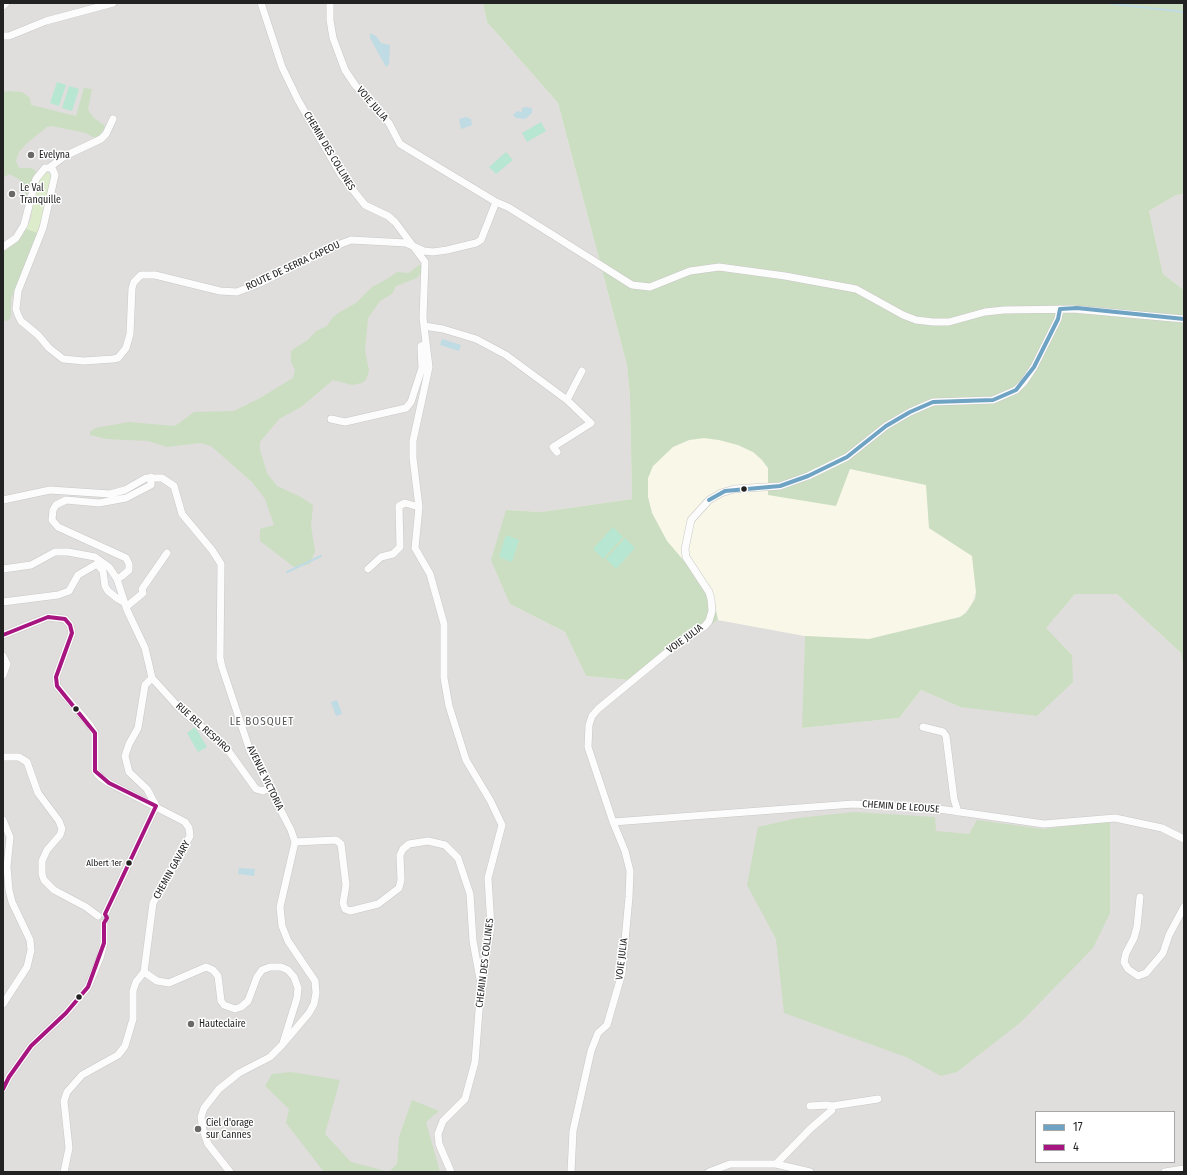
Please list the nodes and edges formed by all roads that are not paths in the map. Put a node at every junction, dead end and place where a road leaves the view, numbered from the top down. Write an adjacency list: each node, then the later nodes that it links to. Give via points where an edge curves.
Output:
1 (6, 3): 5 (street)
2 (113, 3): 6 (street, via 46,21)
3 (261, 3): 11 (street, CHEMIN DES COLLINES, via 282,67 341,175 361,200 388,216)
4 (330, 3): 9 (street, VOIE JULIA, via 333,38 345,70 389,123 396,140)
5 (3, 6)
6 (3, 36)
7 (113, 119): 8 (street, via 101,139 65,156)
8 (50, 167): 10 (street, via 45,168 36,179 19,233); 11 (street, ROUTE DE SERRA CAPEOU, via 55,175 43,228 20,284 16,309 21,321 63,360 84,362 113,359 122,354 130,334 132,288 141,275 155,275 220,291 237,292 351,240 400,242)
9 (496, 202): 11 (street, ROUTE DE SERRA CAPEOU, via 483,238 476,243 433,252); 12 (street, VOIE JULIA, via 553,235 624,282 640,287 650,286 690,271 719,267 856,289 916,320 949,322 985,312)
10 (3, 247)
11 (416, 248): 14 (street, CHEMIN DES COLLINES, via 426,262)
12 (1060, 309): 13 (street, VOIE JULIA, via 1077,308); 39 (street, VOIE JULIA, via 1058,319 1034,368 1016,390 994,400 933,402 886,426 847,457 808,476 780,486 725,491 709,500 699,510 691,520 685,549 686,557 709,592 712,611 709,621 598,709 589,725 588,747)
13 (1184, 319)
14 (424, 326): 15 (street, CHEMIN DES COLLINES); 17 (street, via 476,339 506,354)
15 (426, 344): 18 (street, via 421,346 422,368 411,402 406,408 345,422); 22 (street, CHEMIN DES COLLINES, via 429,374 412,448)
16 (582, 371): 17 (street)
17 (568, 400): 19 (street, via 590,423 553,447)
18 (331, 419)
19 (557, 452)
20 (151, 477): 21 (street, via 110,494 50,490); 26 (street, via 151,485 126,498 100,503 66,500 56,505 53,510 52,520 58,527 126,558 129,570); 35 (street, AVENUE VICTORIA, via 162,478 174,486 182,514 219,559 222,569 222,667 250,751)
21 (3, 500)
22 (419, 506): 25 (street, via 405,503 399,506 400,547 393,554 381,557); 46 (street, CHEMIN DES COLLINES, via 415,548 430,574 444,624 446,695 466,760 502,825 488,878 491,927)
23 (167, 554): 28 (street, via 142,589 143,593)
24 (3, 569): 26 (street, via 31,565 55,552 68,552 103,561)
25 (368, 570)
26 (117, 579): 28 (street)
27 (3, 602): 28 (street, via 58,595 69,591 78,575 96,564 102,571 108,591)
28 (125, 605): 32 (street, via 146,648)
29 (3, 635): 36 (street, CHEMIN GAVARY, via 48,617 65,619 72,633 56,677 57,686 95,733 95,771 109,783)
30 (3, 656): 31 (street, via 7,664)
31 (3, 675)
32 (152, 678): 35 (street, RUE BEL RESPIRO, via 182,710 225,746 256,789 262,791); 36 (street, via 145,685 138,728 125,756 129,772 147,789)
33 (923, 727): 37 (street, via 943,732 946,736)
34 (3, 757): 44 (street, via 19,757 27,762 38,793 60,821 60,834 42,861 44,880 54,890)
35 (268, 788): 41 (street, AVENUE VICTORIA)
36 (156, 806): 44 (street); 45 (street, CHEMIN GAVARY, via 185,822 190,836 153,903)
37 (958, 812): 39 (street, CHEMIN DE LEOUSE, via 853,804); 40 (street, CHEMIN DE LEOUSE, via 1044,824 1115,818 1162,828)
38 (3, 820): 47 (street, via 10,837 7,867 9,890 30,940 31,950 27,967)
39 (613, 822): 59 (street, VOIE JULIA, via 630,871 630,897 622,973 607,1025 598,1033 591,1050 573,1130)
40 (1184, 839)
41 (295, 842): 46 (street, via 336,840 341,844 346,885 343,904 345,909 350,911 378,904 398,888 401,880 400,855 409,844 428,842 445,845 458,858 470,894); 48 (street, via 280,907 282,926 288,941 315,981 316,993 309,1013)
42 (1140, 897): 43 (street, via 1137,927 1124,962 1128,969 1138,976 1146,973 1163,953 1169,935)
43 (1184, 907)
44 (101, 915): 49 (street, via 99,922 104,923 104,943 88,987 66,1013 31,1046 8,1077)
45 (144, 972): 48 (street, via 157,981 168,983 206,967 218,976 221,1001 235,1009 248,1001 262,970 270,967 288,970 298,988); 56 (street, via 133,991 133,1019 125,1046 118,1055 82,1075 67,1092 64,1102 69,1148)
46 (481, 985): 58 (street, CHEMIN DES COLLINES, via 477,1049 472,1079 465,1099 443,1121 438,1134 439,1144)
47 (3, 1004)
48 (282, 1045): 57 (street, via 270,1057 239,1073 219,1088 204,1108 201,1117 208,1144)
49 (3, 1089)
50 (878, 1099): 52 (street)
51 (810, 1106): 52 (street)
52 (832, 1106): 53 (street, via 832,1110)
53 (776, 1164): 54 (street); 61 (street)
54 (743, 1169): 60 (street, via 730,1164)
55 (1184, 1169): 62 (street)
56 (64, 1172)
57 (230, 1172)
58 (451, 1172)
59 (571, 1172)
60 (709, 1172)
61 (810, 1172)
62 (1165, 1172)

